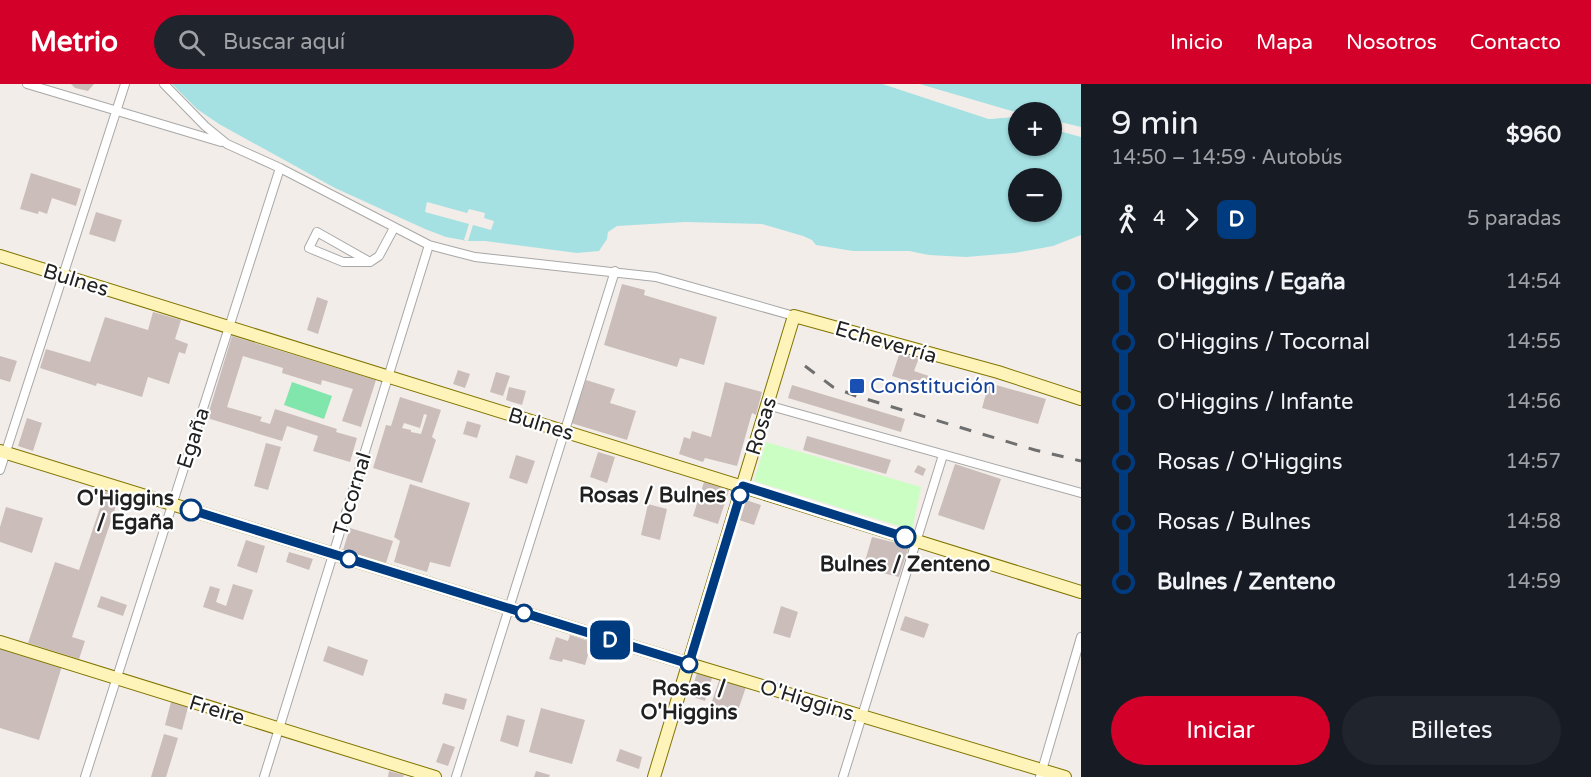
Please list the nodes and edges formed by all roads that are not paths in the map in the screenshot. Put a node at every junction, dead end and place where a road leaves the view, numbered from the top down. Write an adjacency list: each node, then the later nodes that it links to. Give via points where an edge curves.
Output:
1 (27, 84): 4 (street)
2 (124, 84): 4 (street)
3 (164, 84): 5 (street)
4 (116, 110): 5 (street); 12 (street)
5 (227, 144): 6 (street)
6 (280, 168): 7 (street); 14 (street, Egaña)
7 (394, 228): 8 (street); 10 (street, via 378,256)
8 (429, 245): 11 (street, via 475,257); 15 (street, Tocornal)
9 (0, 256): 12 (main road, Bulnes)
10 (370, 262): 10 (street, via 317,232 309,248 343,262)
11 (615, 271): 13 (street, via 656,277); 18 (street)
12 (63, 276): 14 (main road, Bulnes); 19 (street)
13 (794, 316): 16 (main road, Echeverría); 17 (main road, Rosas)
14 (229, 328): 15 (main road, Bulnes); 24 (street, Egaña)
15 (389, 378): 18 (main road, Bulnes); 26 (street, Tocornal)
16 (1081, 399)
17 (767, 405): 20 (street); 22 (main road, Rosas)
18 (564, 431): 22 (main road, Bulnes); 28 (street)
19 (3, 452): 21 (street); 24 (main road, O'Higgins)
20 (943, 454): 23 (street); 25 (street)
21 (0, 470)
22 (743, 486): 25 (main road, Bulnes); 31 (main road, Rosas)
23 (1081, 494)
24 (172, 505): 26 (main road, O'Higgins); 32 (street, Egaña)
25 (917, 541): 27 (main road, Bulnes); 33 (street)
26 (334, 555): 28 (main road, O'Higgins); 34 (street, Tocornal)
27 (1081, 592)
28 (509, 609): 31 (main road, O'Higgins); 39 (street)
29 (1081, 637): 35 (street)
30 (0, 642): 32 (main road, Freire)
31 (689, 664): 33 (main road, O'Higgins); 40 (main road, Rosas)
32 (116, 678): 34 (main road, Freire); 36 (street, Egaña)
33 (862, 716): 35 (main road, O'Higgins); 41 (street)
34 (279, 729): 37 (street, Tocornal); 38 (main road, Freire)
35 (1041, 774): 42 (main road, O'Higgins)
36 (85, 777)
37 (264, 777)
38 (435, 777)
39 (456, 777)
40 (654, 777)
41 (843, 777)
42 (1065, 777)

